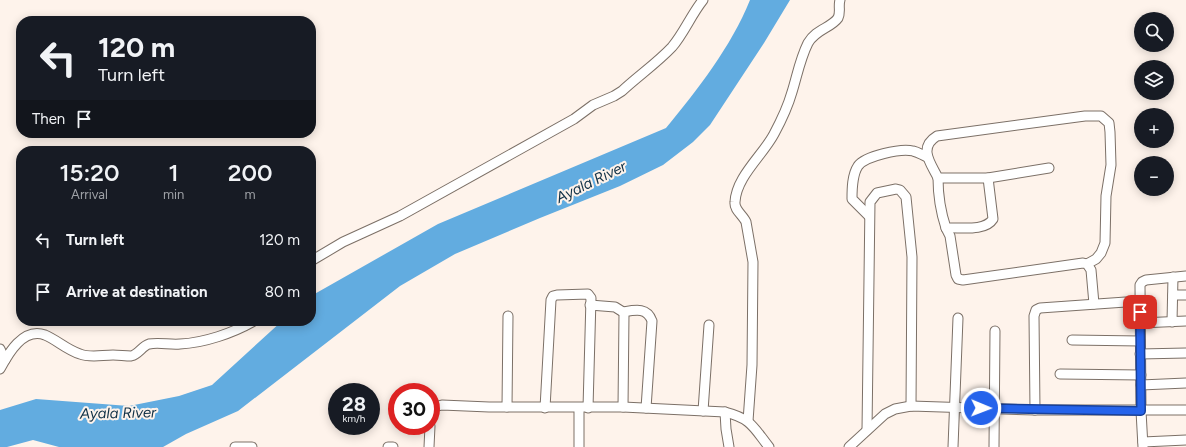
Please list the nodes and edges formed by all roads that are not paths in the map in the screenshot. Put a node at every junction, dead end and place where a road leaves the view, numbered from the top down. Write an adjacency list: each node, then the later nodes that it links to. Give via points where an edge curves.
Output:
1 (703, 0): 9 (street, via 672,47 622,91 400,216 343,242)
2 (840, 0): 52 (street, via 838,17 813,35 808,44 796,73 792,94 774,135 740,184 734,202 746,222 753,262 752,365)
3 (927, 157): 5 (street); 7 (street, via 903,150 869,158 861,163 855,172 852,199); 10 (street, via 932,139 937,136 1101,116 1108,123 1110,132 1111,165 1106,196 1105,243 1096,259)
4 (1050, 168): 6 (street)
5 (938, 178): 6 (street); 8 (street, via 940,212)
6 (988, 178): 8 (street, via 993,215 991,222 970,229)
7 (870, 216): 39 (street, via 870,202 876,193 896,189 906,198 912,257); 53 (street)
8 (946, 228): 10 (street, via 950,236 958,279 1076,263)
9 (316, 258)
10 (1087, 264): 16 (street, via 1091,270)
11 (1186, 276): 12 (street)
12 (1173, 277): 14 (street); 15 (street, via 1142,282)
13 (1186, 295): 14 (street)
14 (1173, 296): 22 (street)
15 (1140, 301): 16 (street); 24 (street)
16 (1094, 304): 47 (street, via 1036,310)
17 (590, 305): 18 (street, via 615,307); 43 (street, via 588,294 554,296 551,300); 44 (street)
18 (623, 312): 41 (street); 45 (street, via 646,312 652,321)
19 (508, 316): 40 (street)
20 (958, 318): 42 (street)
21 (1186, 321): 22 (street)
22 (1172, 322): 24 (street)
23 (709, 324): 49 (street)
24 (1140, 324): 28 (street)
25 (245, 326): 32 (street, via 197,342 150,344 131,356 80,354 43,335 35,334 17,342)
26 (995, 331): 46 (street)
27 (1072, 340): 28 (street)
28 (1140, 341): 31 (street)
29 (0, 348): 32 (street)
30 (1186, 353): 31 (street)
31 (1140, 354): 35 (street)
32 (5, 360): 33 (street)
33 (0, 369)
34 (1060, 374): 35 (street)
35 (1141, 375): 37 (street)
36 (1186, 383): 37 (street)
37 (1141, 385): 50 (street)
38 (440, 406): 40 (street)
39 (911, 406): 42 (street); 53 (street, via 885,414)
40 (507, 407): 43 (street)
41 (623, 407): 44 (street); 45 (street)
42 (954, 407): 46 (street); 66 (street)
43 (545, 408): 44 (street)
44 (583, 408): 62 (street)
45 (646, 408): 49 (street)
46 (995, 409): 47 (street); 67 (street)
47 (1035, 410): 50 (street)
48 (1186, 410): 50 (street)
49 (703, 411): 51 (street)
50 (1141, 411): 56 (street)
51 (726, 412): 52 (street); 63 (street)
52 (748, 420): 64 (street)
53 (867, 430): 65 (street)
54 (430, 435): 61 (street)
55 (1186, 440): 56 (street)
56 (1143, 444)
57 (235, 447): 58 (street)
58 (252, 447)
59 (388, 447): 60 (street)
60 (393, 447)
61 (429, 447)
62 (579, 447)
63 (729, 447)
64 (769, 447)
65 (849, 447)
66 (953, 447)
67 (994, 447)

